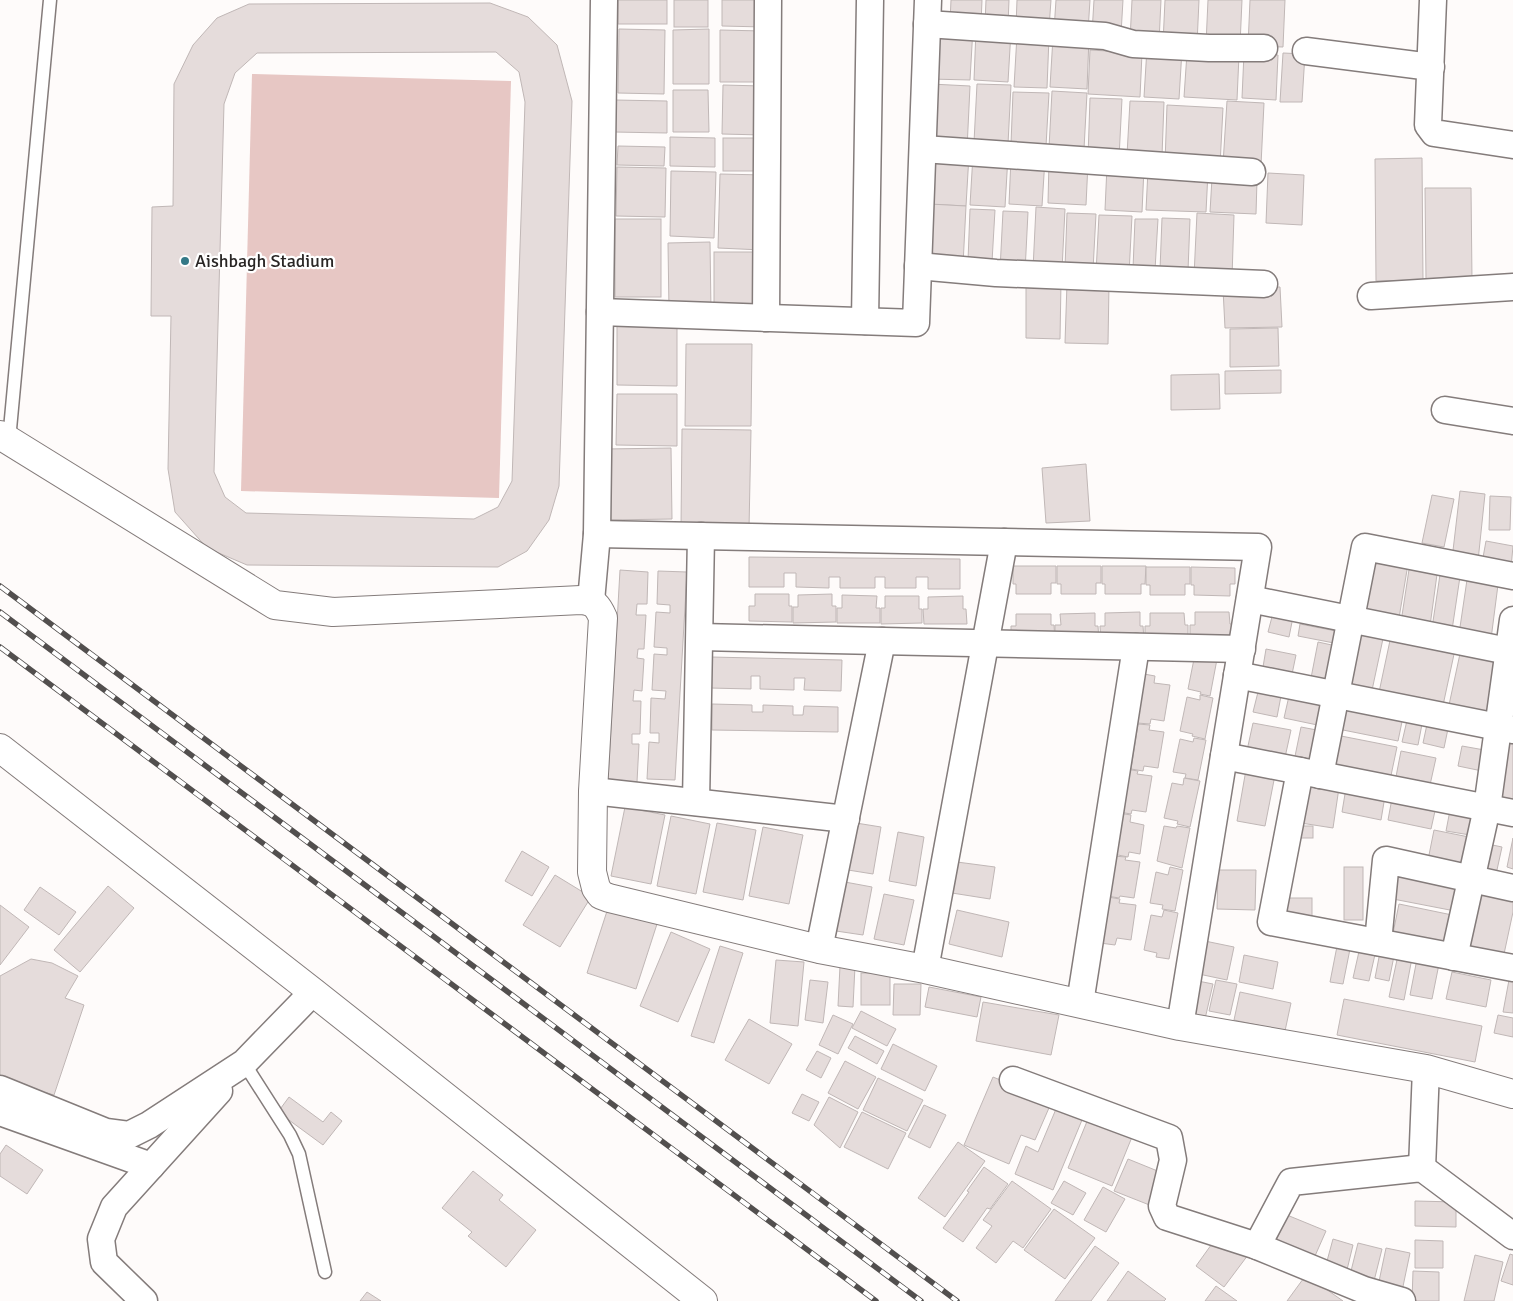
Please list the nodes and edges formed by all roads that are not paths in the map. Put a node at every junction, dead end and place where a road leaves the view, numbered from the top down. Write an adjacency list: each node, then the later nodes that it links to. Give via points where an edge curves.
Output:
1 (50, 0): 22 (lane)
2 (604, 0): 17 (street)
3 (768, 0): 18 (street)
4 (870, 0): 19 (street)
5 (1434, 0): 9 (street)
6 (928, 12): 7 (street, via 1105,36 1133,44); 11 (street)
7 (1264, 48)
8 (1306, 51): 9 (street)
9 (1430, 67): 10 (street, via 1430,130)
10 (1513, 145)
11 (923, 149): 12 (street); 13 (street)
12 (1252, 172)
13 (918, 266): 14 (street, via 1023,274); 19 (street, via 916,323)
14 (1264, 284)
15 (1513, 287): 16 (street)
16 (1371, 296)
17 (600, 312): 18 (street); 23 (street)
18 (766, 318): 19 (street)
19 (865, 321)
20 (1445, 410): 21 (street)
21 (1513, 421)
22 (5, 437): 28 (main road, via 274,605 333,612)
23 (597, 534): 24 (street); 28 (street)
24 (701, 536): 25 (street); 31 (street)
25 (1004, 542): 27 (street, via 1258,547); 33 (street)
26 (1513, 576): 29 (street, via 1366,547)
27 (1250, 599): 29 (street); 35 (street)
28 (591, 601): 43 (main road, via 603,618)
29 (1351, 619): 36 (street); 38 (street)
30 (1513, 620): 36 (street)
31 (700, 637): 32 (street); 44 (street)
32 (882, 641): 33 (street); 47 (street)
33 (986, 643): 34 (street); 54 (street)
34 (1136, 647): 35 (street); 56 (street)
35 (1242, 649): 37 (street)
36 (1511, 651): 39 (street)
37 (1237, 675): 38 (street); 41 (street)
38 (1336, 694): 39 (street); 42 (street)
39 (1506, 728): 45 (street)
40 (0, 748): 55 (main road)
41 (1224, 756): 42 (street); 57 (street)
42 (1310, 773): 45 (street); 50 (street, via 1271,922)
43 (593, 791): 44 (street); 51 (main road, via 592,872 601,895)
44 (696, 802): 47 (street)
45 (1487, 808): 46 (street); 48 (street)
46 (1513, 813)
47 (846, 819): 51 (street)
48 (1471, 879): 49 (street); 50 (street, via 1386,860); 52 (street)
49 (1513, 888)
50 (1378, 942): 52 (street)
51 (819, 949): 54 (main road)
52 (1454, 957): 53 (street)
53 (1513, 968)
54 (925, 969): 56 (main road)
55 (313, 992): 58 (street); 71 (main road)
56 (1080, 1003): 57 (main road)
57 (1180, 1026): 59 (main road)
58 (244, 1063): 61 (street, via 129,1135 106,1132); 64 (street); 68 (lane, via 299,1154)
59 (1426, 1069): 62 (main road); 65 (street)
60 (1013, 1080): 67 (street, via 1169,1138 1173,1160 1162,1206 1167,1217)
61 (0, 1089)
62 (1513, 1094)
63 (0, 1112): 64 (street)
64 (151, 1166): 70 (street, via 114,1208 101,1239 104,1262)
65 (1422, 1168): 66 (street); 67 (street, via 1291,1182)
66 (1513, 1236)
67 (1257, 1246): 69 (street)
68 (325, 1272)
69 (1360, 1295): 72 (street)
70 (144, 1301)
71 (703, 1301)
72 (1402, 1301)

